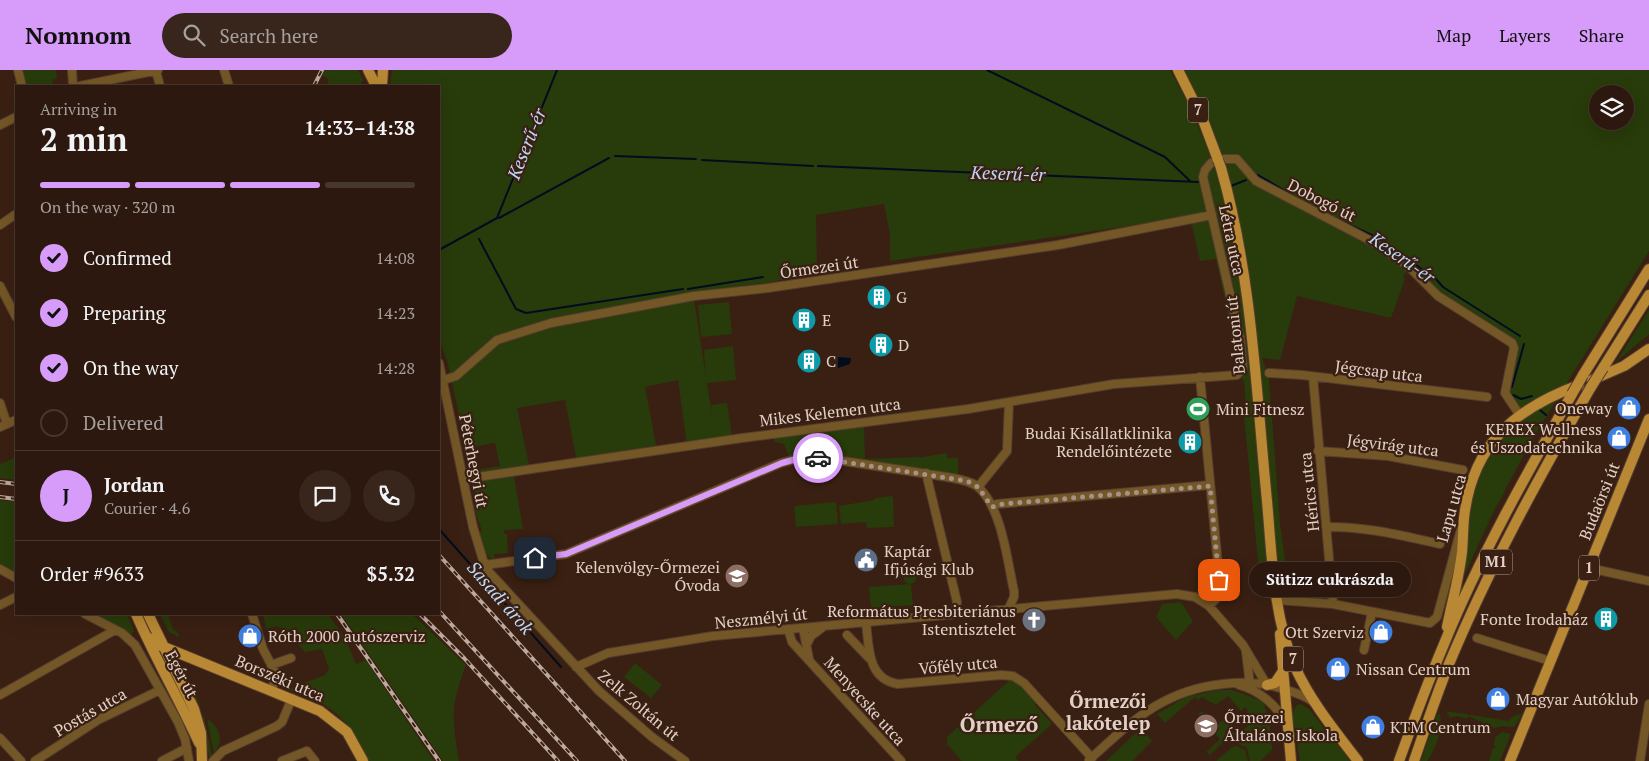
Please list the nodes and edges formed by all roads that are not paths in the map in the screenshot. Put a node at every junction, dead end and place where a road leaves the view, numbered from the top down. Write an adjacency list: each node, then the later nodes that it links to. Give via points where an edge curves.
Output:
1 (18, 70): 8 (street)
2 (72, 70): 9 (street)
3 (157, 70): 10 (street); 11 (street)
4 (224, 70): 12 (street)
5 (368, 70): 13 (main road)
6 (383, 70): 14 (main road)
7 (1178, 70): 18 (main road, Balatoni út / 7, bridge)
8 (22, 85)
9 (73, 85)
10 (85, 85)
11 (160, 85)
12 (229, 85)
13 (376, 85)
14 (382, 85)
15 (15, 118): 16 (street)
16 (0, 125)
17 (1211, 164): 20 (street, Létra utca, via 1203,176)
18 (1223, 164): 27 (main road, Balatoni út / 7, via 1236,224); 39 (street, Dobogó út, via 1238,159 1256,181 1375,242 1408,266 1438,296 1512,343 1514,348 1505,393)
19 (15, 215): 21 (street)
20 (1212, 215): 26 (street, Létra utca); 35 (street, Őrmezei út, via 1058,245 694,296 551,323 497,340 456,376)
21 (0, 224)
22 (1649, 269): 79 (main road, M1, bridge, via 1583,375 1521,486)
23 (0, 286): 25 (street)
24 (1649, 296): 120 (main road, M1, bridge, via 1591,387 1515,524 1448,666)
25 (15, 315)
26 (1239, 329): 27 (street); 34 (street, Létra utca, via 1241,373)
27 (1250, 329): 59 (main road, Balatoni út / 7)
28 (1649, 349): 30 (main road, Lapu utca)
29 (1649, 356): 30 (street)
30 (1638, 357): 39 (main road, Lapu utca, via 1611,373 1545,398)
31 (440, 366): 35 (street, Péterhegyi út)
32 (1269, 373): 33 (street, Jégcsap utca)
33 (1312, 376): 36 (street, Jégcsap utca); 42 (street, Hérics utca)
34 (1200, 377): 37 (street, Mikes Kelemen utca, via 1114,384); 46 (street)
35 (444, 380): 45 (street, Péterhegyi út)
36 (1487, 397)
37 (1009, 402): 45 (street, Mikes Kelemen utca); 47 (street, via 1007,451)
38 (0, 403): 41 (street)
39 (1520, 414): 49 (main road, Lapu utca, via 1498,435 1482,459)
40 (1649, 419): 53 (main road, Budaörsi út / 1)
41 (4, 426)
42 (1318, 451): 43 (street, Jégvirág utca, via 1388,456); 50 (street, Hérics utca)
43 (1463, 470)
44 (926, 473): 47 (street, via 967,481); 52 (street, via 824,458 800,458 566,554); 66 (street, via 957,602)
45 (464, 478): 52 (street, Péterhegyi út, via 473,527)
46 (1210, 486): 48 (street); 62 (street, via 1220,586 1218,598)
47 (978, 487): 48 (street)
48 (992, 507): 57 (street)
49 (1464, 517): 65 (street, Lapu utca, via 1437,617 1428,623); 79 (main road, via 1458,581)
50 (1326, 527): 51 (street, via 1361,529); 60 (street, Hérics utca)
51 (1440, 544)
52 (485, 564): 89 (street)
53 (1589, 568): 56 (street); 87 (main road, Budaörsi út / 1)
54 (0, 569): 55 (street)
55 (15, 577)
56 (1649, 581)
57 (1014, 597): 63 (street); 64 (street)
58 (15, 598): 61 (street)
59 (1277, 604): 60 (street); 90 (main road, 7); 91 (main road, 7)
60 (1333, 604): 65 (street)
61 (0, 605)
62 (1209, 606): 63 (street, Neszmélyi út, via 1195,597 1177,594); 82 (street, Neszmélyi út)
63 (1022, 608): 64 (street, Neszmélyi út)
64 (1008, 610): 66 (street, Neszmélyi út)
65 (1372, 612): 83 (street)
66 (956, 614): 71 (street, Neszmélyi út)
67 (87, 615): 75 (street)
68 (136, 615): 77 (main road, Egér út)
69 (148, 615): 81 (main road, Egér út)
70 (252, 615): 88 (street)
71 (866, 622): 72 (street, Neszmélyi út); 85 (street)
72 (825, 626): 73 (street, Neszmélyi út); 80 (street)
73 (803, 628): 74 (street, Neszmélyi út); 80 (street, Menyecske utca)
74 (788, 629): 86 (street, Menyecske utca, via 792,642); 89 (street, Neszmélyi út, via 713,636 608,652)
75 (116, 630): 94 (street, via 135,645); 97 (street)
76 (847, 635): 85 (street)
77 (146, 636): 81 (main road, Borszéki utca); 104 (main road, Egér út)
78 (1477, 638): 87 (street)
79 (1444, 643): 119 (main road, M1)
80 (806, 644): 86 (street, Menyecske utca)
81 (164, 647): 95 (main road, Borszéki utca); 104 (main road, Egér út, via 194,708 201,733)
82 (1246, 650): 92 (street, Neszmélyi út); 93 (street)
83 (1364, 650)
84 (291, 658): 88 (street)
85 (869, 658): 105 (street, Vőfély utca, via 885,679 898,684 1013,676 1024,683)
86 (809, 660): 116 (street, Menyecske utca)
87 (1550, 661): 121 (main road, Budaörsi út / 1)
88 (271, 665): 95 (street, via 276,678)
89 (576, 667): 115 (street, Zelk Zoltán út, via 625,715)
90 (1296, 667): 96 (main road, via 1294,681); 100 (main road, 7)
91 (1283, 671): 92 (main road, via 1275,683); 96 (main road, 7)
92 (1267, 685): 93 (street); 96 (street)
93 (1251, 686): 101 (street); 105 (street, via 1230,683 1190,690 1164,700 1136,718)
94 (160, 690): 103 (street, via 181,728); 107 (street, Postás utca, via 98,720)
95 (272, 690): 98 (main road, Borszéki utca)
96 (1285, 690): 100 (street, via 1307,698); 101 (main road, 7)
97 (0, 695)
98 (292, 698): 111 (street, via 282,722 277,726 228,748); 114 (main road, Borszéki utca, via 339,724 352,738)
99 (1649, 704): 122 (street)
100 (1316, 707): 118 (main road, 7)
101 (1288, 724): 117 (main road, 7)
102 (0, 738): 106 (street)
103 (187, 748): 108 (street); 109 (street)
104 (201, 748): 110 (main road, Egér út)
105 (1090, 759)
106 (21, 761)
107 (35, 761)
108 (162, 761)
109 (189, 761)
110 (202, 761)
111 (213, 761)
112 (282, 761): 113 (street, via 307,751)
113 (314, 761)
114 (363, 761)
115 (686, 761)
116 (901, 761)
117 (1291, 761)
118 (1358, 761)
119 (1399, 761)
120 (1414, 761)
121 (1510, 761)
122 (1640, 761)

